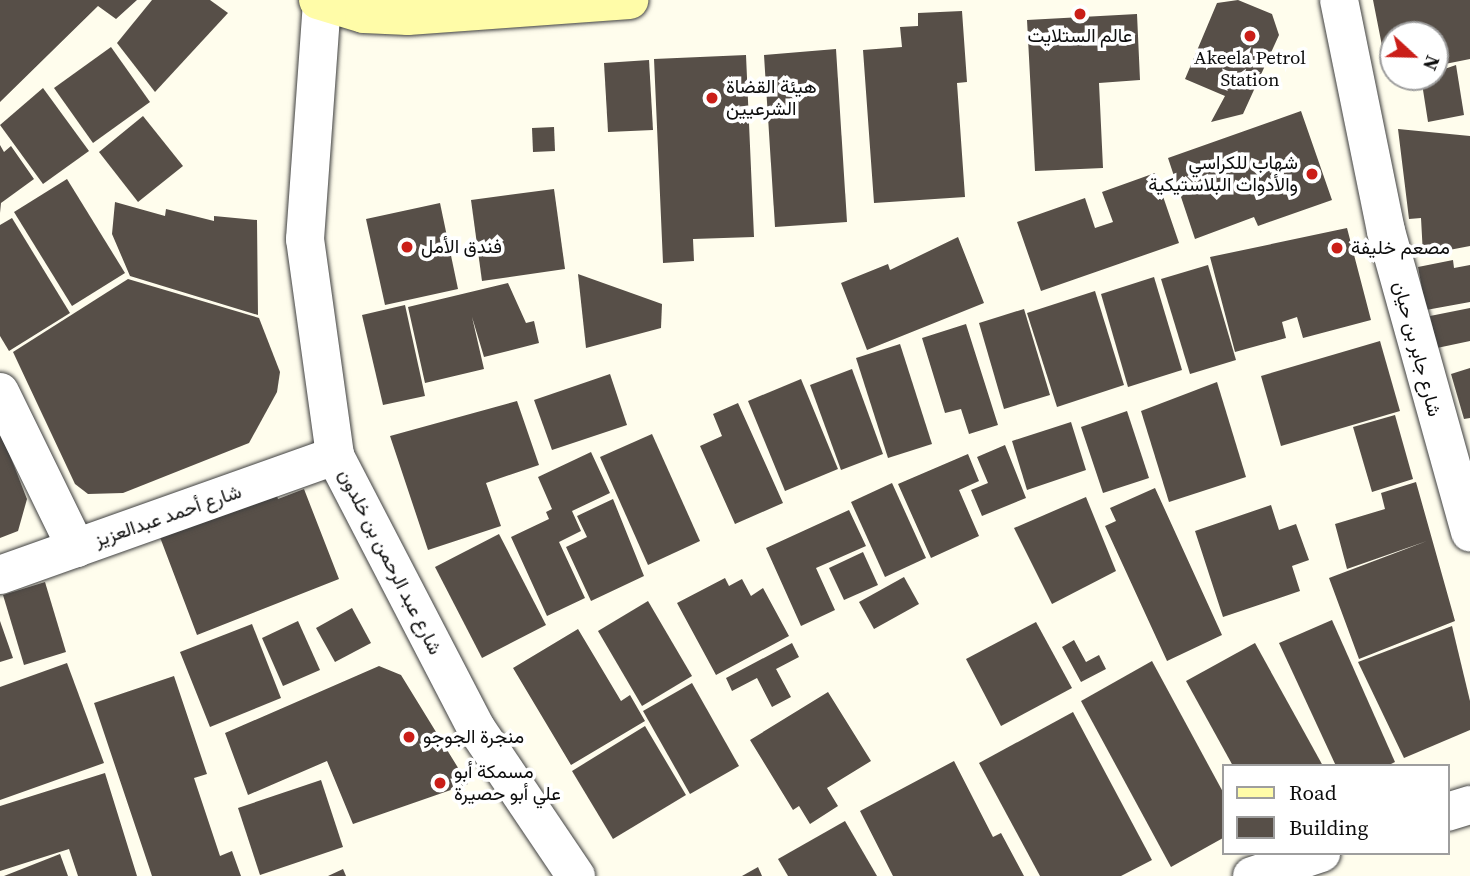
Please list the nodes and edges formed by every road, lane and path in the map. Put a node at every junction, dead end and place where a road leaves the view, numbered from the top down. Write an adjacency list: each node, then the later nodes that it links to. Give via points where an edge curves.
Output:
1 (629, 0): 3 (main road, via 408,16 365,14)
2 (1339, 0): 6 (street, شارع جابر بن حيان, via 1386,231)
3 (320, 1): 5 (street, شارع عبد الرحمن بن خلدون, via 305,239)
4 (0, 392): 7 (street)
5 (335, 456): 7 (street, شارع أحمد عبدالعزيز); 12 (street, شارع عبد الرحمن بن خلدون, via 476,729)
6 (1470, 531)
7 (76, 548): 8 (street, شارع أحمد عبدالعزيز)
8 (0, 575)
9 (1470, 804): 10 (street)
10 (1449, 811)
11 (1315, 855): 13 (street)
12 (576, 876)
13 (1252, 876)

